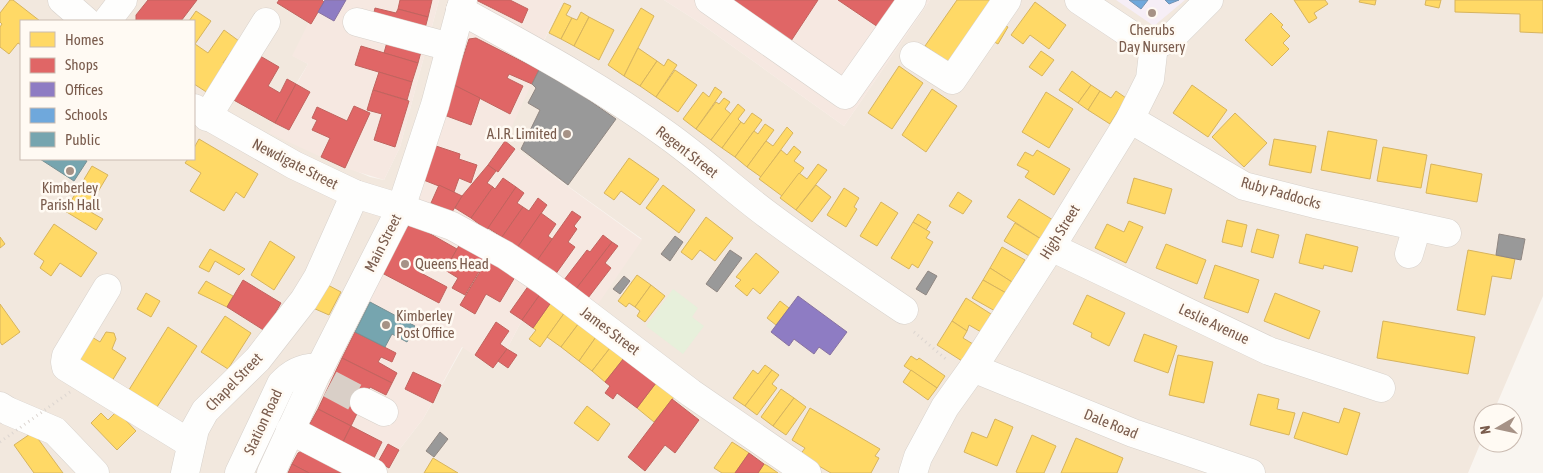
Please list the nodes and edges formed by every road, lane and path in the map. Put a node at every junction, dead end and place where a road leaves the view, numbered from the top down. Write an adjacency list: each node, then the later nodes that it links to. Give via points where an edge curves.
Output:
1 (62, 0): 9 (street)
2 (123, 0): 10 (street)
3 (709, 0): 4 (street, via 845,95)
4 (912, 0)
5 (1007, 0): 15 (street, via 952,80)
6 (1079, 0): 13 (street, via 1138,40)
7 (1209, 0): 13 (street, via 1173,36)
8 (462, 5): 14 (street, Main Street); 25 (street, Regent Street, via 667,135 767,214)
9 (85, 20)
10 (108, 20)
11 (266, 22): 16 (street)
12 (358, 22): 14 (street)
13 (1154, 45): 17 (street, High Street, via 1150,79)
14 (450, 47): 19 (street, Main Street)
15 (914, 56)
16 (201, 113): 18 (street, Newdigate Street, via 294,166)
17 (1130, 119): 20 (street, Ruby Paddocks, via 1244,186); 22 (street, High Street)
18 (355, 194): 19 (street, Newdigate Street); 33 (street, Chapel Street, via 318,277 304,300 258,359 205,411)
19 (401, 208): 27 (street, Main Street); 39 (street, James Street, via 452,226 505,255 691,393)
20 (1417, 227): 21 (street, Ruby Paddocks); 23 (street)
21 (1447, 233)
22 (1051, 248): 26 (street, High Street); 28 (street, Leslie Avenue, via 1269,350)
23 (1409, 254)
24 (107, 288): 33 (street, via 66,356 66,367)
25 (904, 310): 26 (path, via 903,322 957,368)
26 (971, 372): 40 (street, High Street, via 946,407); 41 (street, Dale Road)
27 (322, 376): 31 (street, Main Street); 36 (street, Station Road, via 312,367 289,375 281,384)
28 (1381, 388)
29 (70, 392): 32 (path, bridge)
30 (0, 406): 34 (street, via 55,431)
31 (290, 430): 37 (street, Main Street); 38 (street)
32 (0, 442)
33 (191, 444): 35 (street, Chapel Street)
34 (95, 473)
35 (185, 473)
36 (239, 473)
37 (271, 473)
38 (373, 473)
39 (807, 473)
40 (912, 473)
41 (1251, 473)

